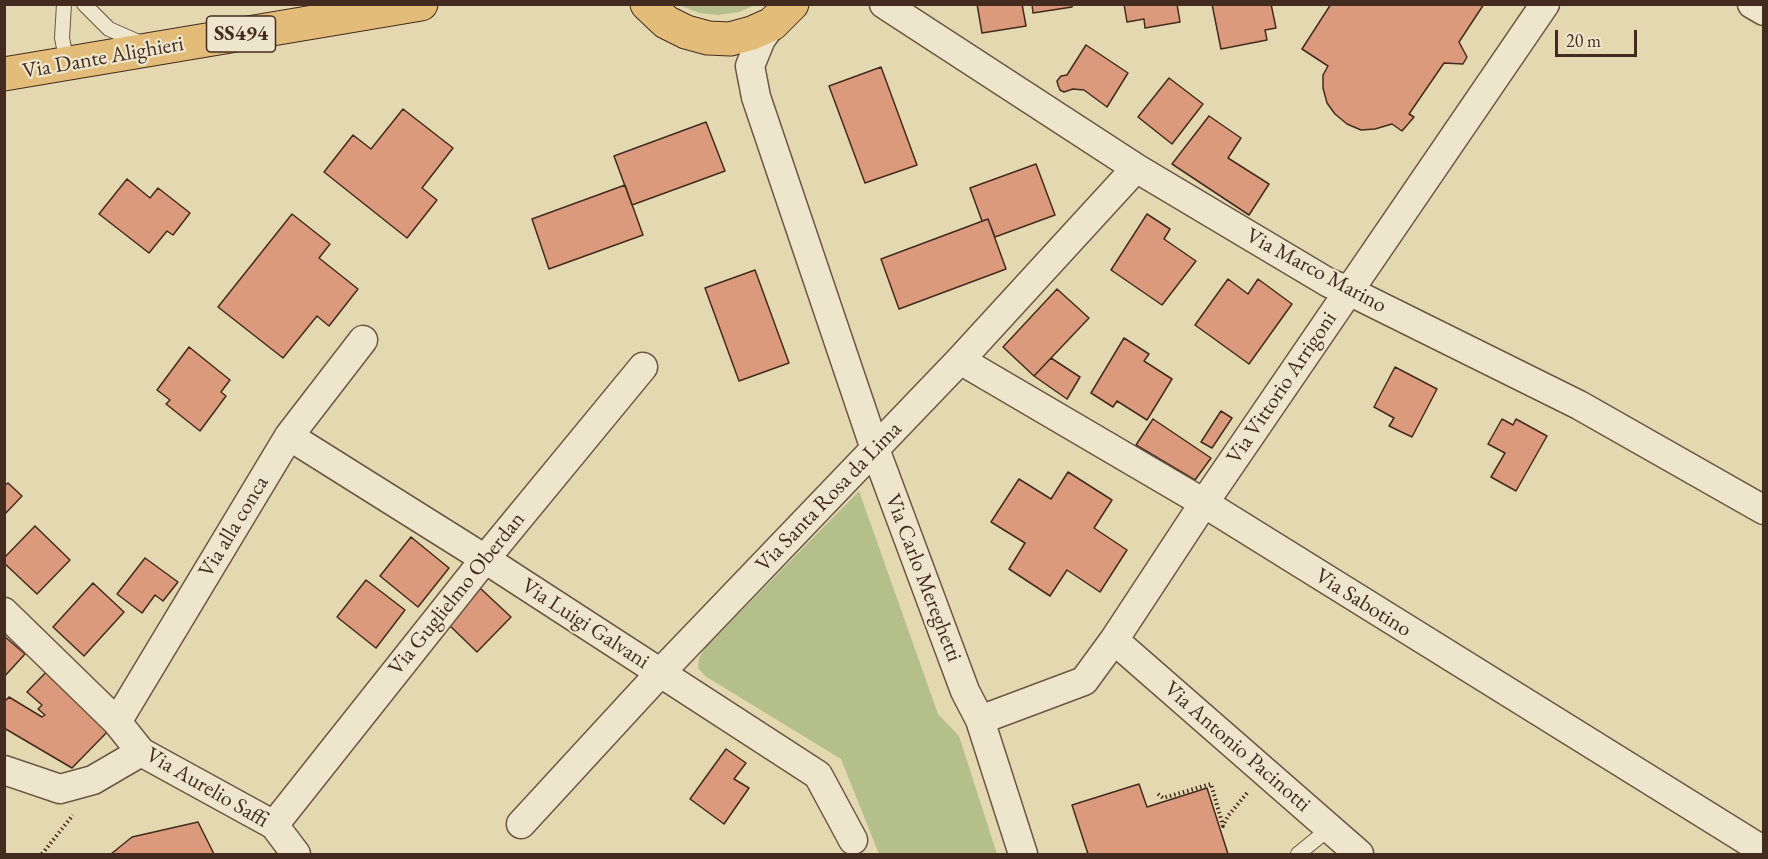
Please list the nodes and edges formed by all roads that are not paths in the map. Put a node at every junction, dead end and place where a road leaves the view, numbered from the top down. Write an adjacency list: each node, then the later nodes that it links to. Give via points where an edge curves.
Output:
1 (63, 4): 12 (lane, via 62,38)
2 (84, 4): 11 (lane, via 109,30)
3 (884, 4): 15 (street, Via Marco Marino)
4 (1545, 4): 16 (street, Via Vittorio Arrigoni)
5 (1752, 4): 8 (street)
6 (418, 5): 11 (main road, Via Dante Alighieri / SS494)
7 (651, 10): 10 (main road, via 686,32)
8 (1764, 11)
9 (782, 14): 10 (main road, via 752,33 730,39); 14 (street, Via Carlo Mereghetti, via 761,39 750,66)
10 (708, 38): 14 (street, Via Carlo Mereghetti, via 728,54)
11 (154, 49): 12 (main road, Via Dante Alighieri / SS494)
12 (67, 63): 13 (main road, Via Dante Alighieri)
13 (4, 75)
14 (756, 97): 21 (street, Via Carlo Mereghetti)
15 (1136, 168): 16 (street, Via Marco Marino, via 1329,283); 18 (street, Via Santa Rosa da Lima)
16 (1349, 291): 22 (street, Via Vittorio Arrigoni); 23 (street, Via Marco Marino, via 1578,405)
17 (363, 340): 20 (street, Via alla conca)
18 (960, 360): 21 (street, Via Santa Rosa da Lima); 22 (street, Via Sabotino)
19 (643, 367): 24 (street, Via Guglielmo Oberdan)
20 (289, 436): 24 (street, Via Luigi Galvani); 29 (street, Via alla conca)
21 (874, 449): 27 (street, Via Santa Rosa da Lima); 28 (street, Via Carlo Mereghetti, via 965,691)
22 (1204, 503): 26 (street, Via Vittorio Arrigoni); 36 (street, Via Sabotino)
23 (1764, 510)
24 (485, 559): 27 (street, Via Luigi Galvani); 33 (street, Via Guglielmo Oberdan)
25 (4, 612): 29 (street, Via Aurelio Saffi)
26 (1114, 640): 28 (street, Via Vittorio Arrigoni, via 1084,681); 34 (street, Via Antonio Pacinotti)
27 (660, 673): 32 (street, Via Santa Rosa da Lima); 35 (street, Via Luigi Galvani, via 818,775)
28 (980, 720): 38 (street, Via Carlo Mereghetti)
29 (117, 722): 30 (street, Via Aurelio Saffi)
30 (141, 752): 31 (street, via 93,780 60,789); 33 (street, Via Aurelio Saffi)
31 (4, 770)
32 (521, 824)
33 (274, 825): 37 (street, Via Aurelio Saffi)
34 (1330, 828): 39 (lane); 40 (street, Via Antonio Pacinotti)
35 (853, 840)
36 (1764, 851)
37 (296, 855)
38 (1023, 855)
39 (1298, 855)
40 (1359, 855)

